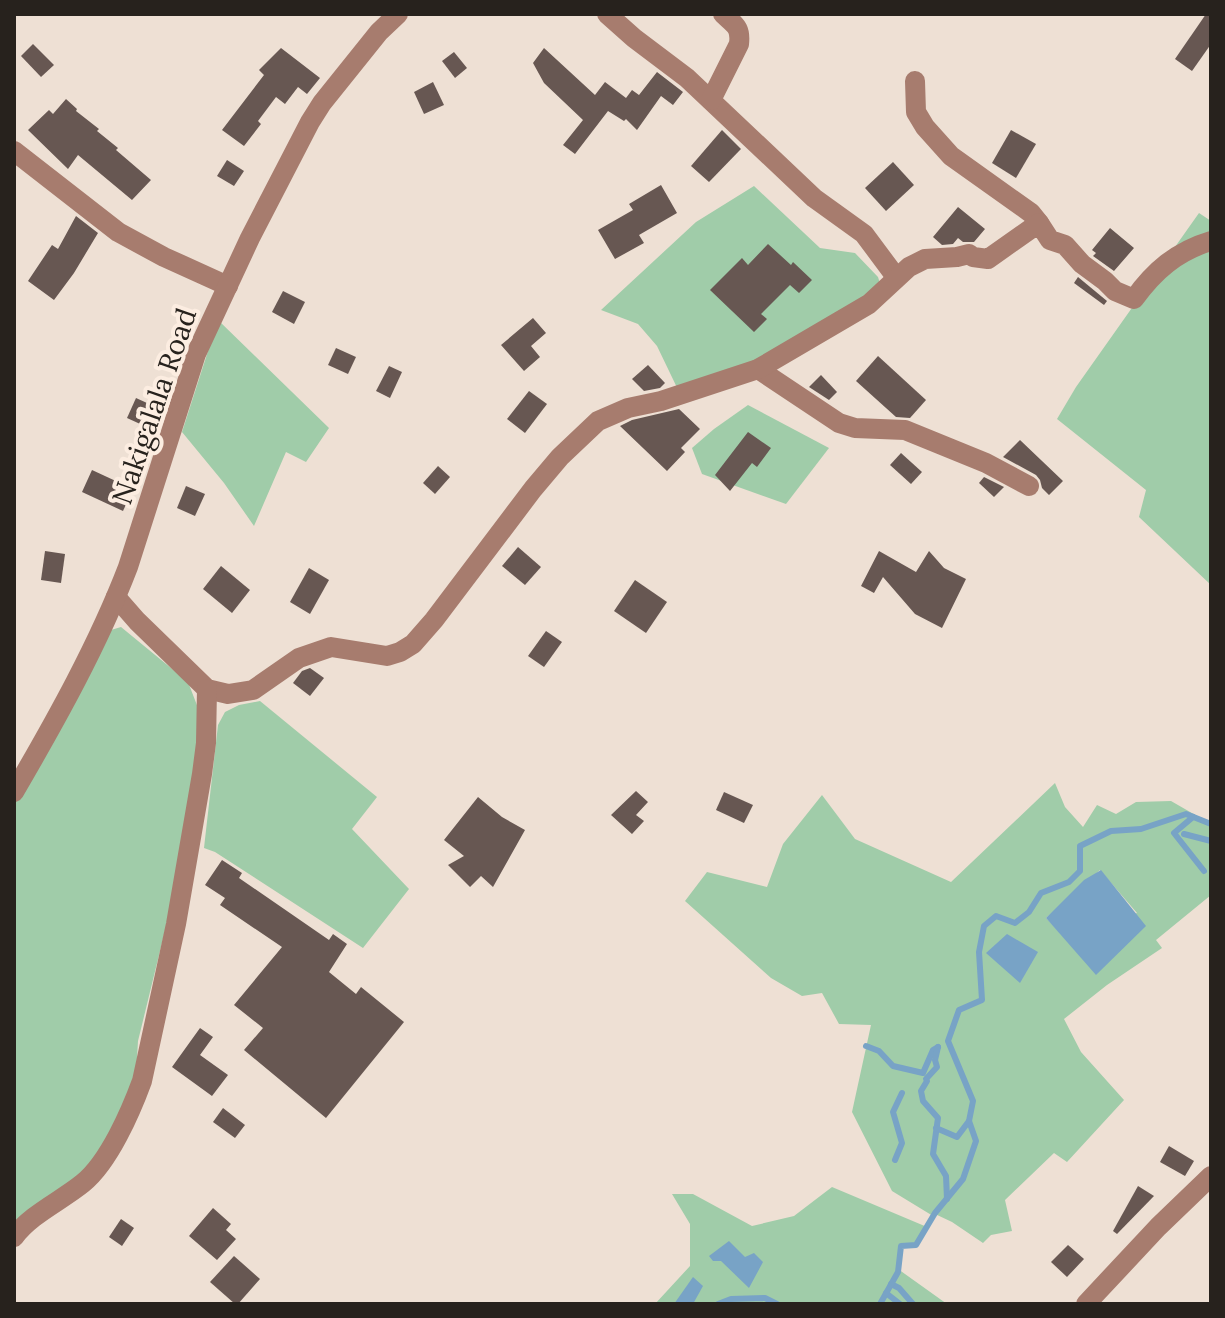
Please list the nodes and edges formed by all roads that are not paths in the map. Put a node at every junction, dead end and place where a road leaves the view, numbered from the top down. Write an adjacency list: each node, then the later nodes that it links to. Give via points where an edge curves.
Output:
1 (398, 14): 10 (street, Nakigalala Road, via 310,122)
2 (607, 14): 5 (street)
3 (723, 14): 5 (street, via 738,27 739,44)
4 (915, 81): 7 (street, via 916,112 925,127 951,156)
5 (711, 100): 9 (street, via 814,198 864,234)
6 (14, 151): 10 (street, via 118,232)
7 (1039, 223): 8 (street, via 1050,240 1065,245 1115,291 1134,299 1172,258); 9 (street, via 988,259 969,254 925,259)
8 (1211, 241)
9 (896, 277): 11 (street, via 869,304)
10 (228, 286): 13 (street, Nakigalala Road, via 196,354)
11 (758, 369): 12 (street, via 839,423 905,430); 14 (street, via 598,421 560,457 434,620 400,652 387,656 331,647 299,658 253,690 228,694)
12 (1029, 486)
13 (116, 597): 14 (street); 15 (street, Nakigalala Road)
14 (207, 689): 17 (street, via 202,774 176,924 134,1104 87,1180)
15 (14, 792)
16 (1211, 1176): 18 (street)
17 (14, 1237)
18 (1086, 1304)

